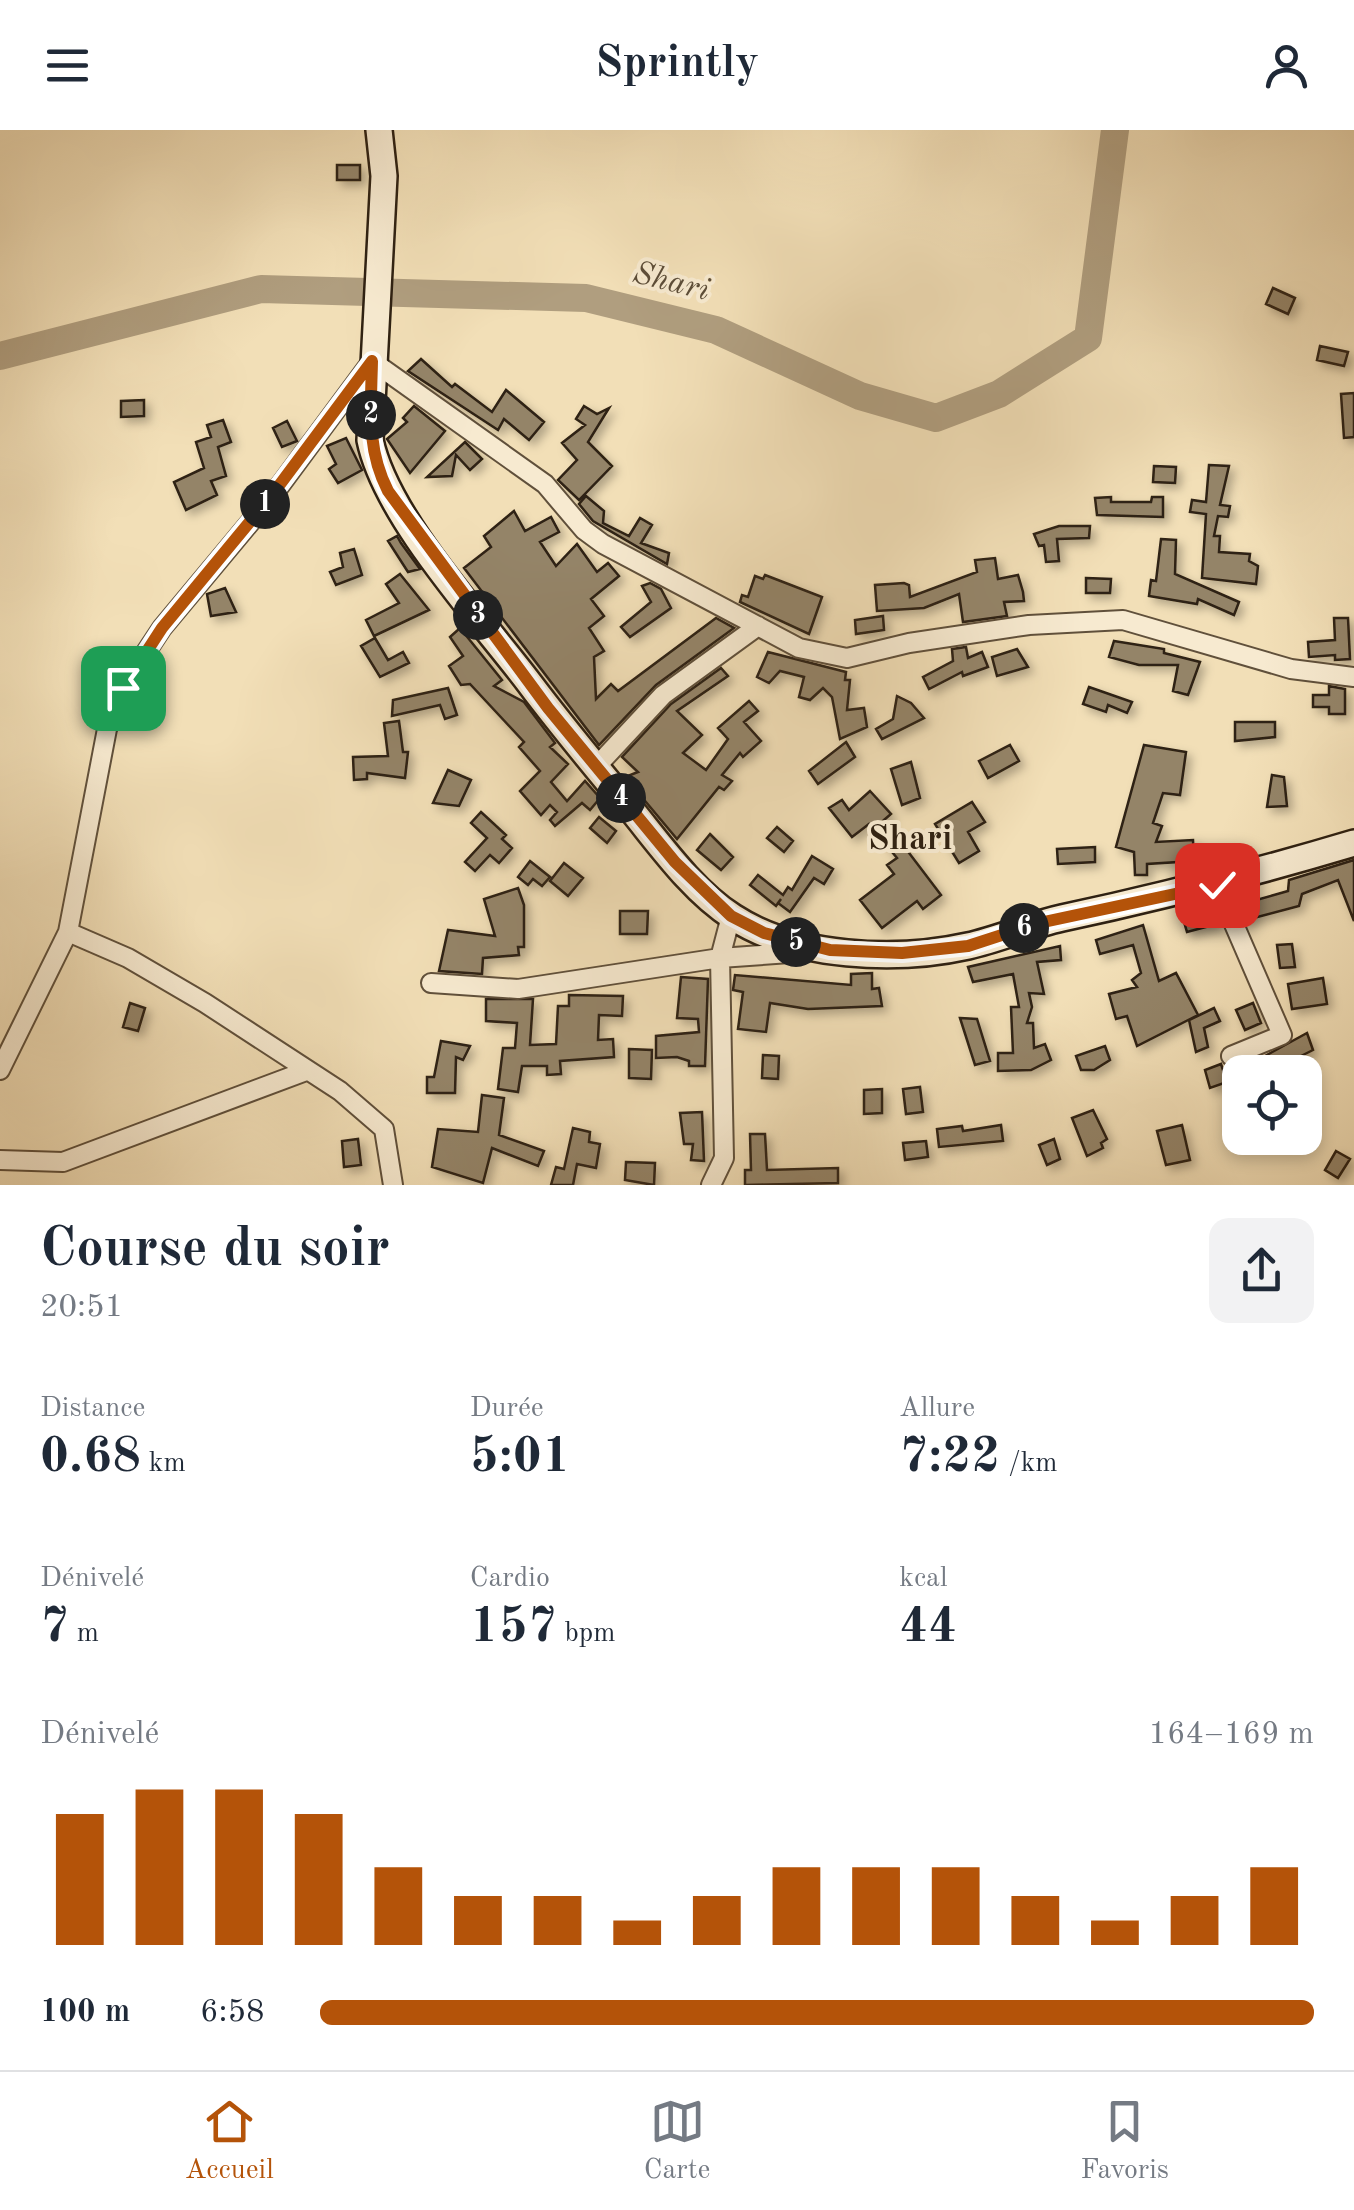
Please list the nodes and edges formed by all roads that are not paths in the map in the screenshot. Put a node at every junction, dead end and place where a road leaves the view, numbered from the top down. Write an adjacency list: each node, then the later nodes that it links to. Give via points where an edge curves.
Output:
1 (379, 130): 2 (street, via 384,176)
2 (372, 361): 3 (street, via 545,484 603,544); 5 (street, via 370,440 388,491); 9 (street, via 162,628 123,688 107,728)
3 (758, 626): 4 (street, via 798,648 848,658 1030,625 1123,620 1291,669); 5 (street, via 662,696)
4 (1354, 677)
5 (596, 766): 8 (street, via 675,862)
6 (1354, 843): 7 (street)
7 (1217, 885): 10 (street, via 1039,923 968,946 902,953); 13 (street, via 1282,1035)
8 (731, 916): 10 (street, via 764,933); 11 (street)
9 (68, 932): 14 (street); 15 (street, via 190,994)
10 (830, 950): 11 (street)
11 (720, 958): 12 (street, via 518,989); 18 (street, via 724,1158)
12 (431, 983)
13 (1234, 1055)
14 (0, 1070)
15 (306, 1071): 16 (street, via 63,1162); 17 (street, via 384,1130)
16 (0, 1160)
17 (394, 1185)
18 (710, 1185)

